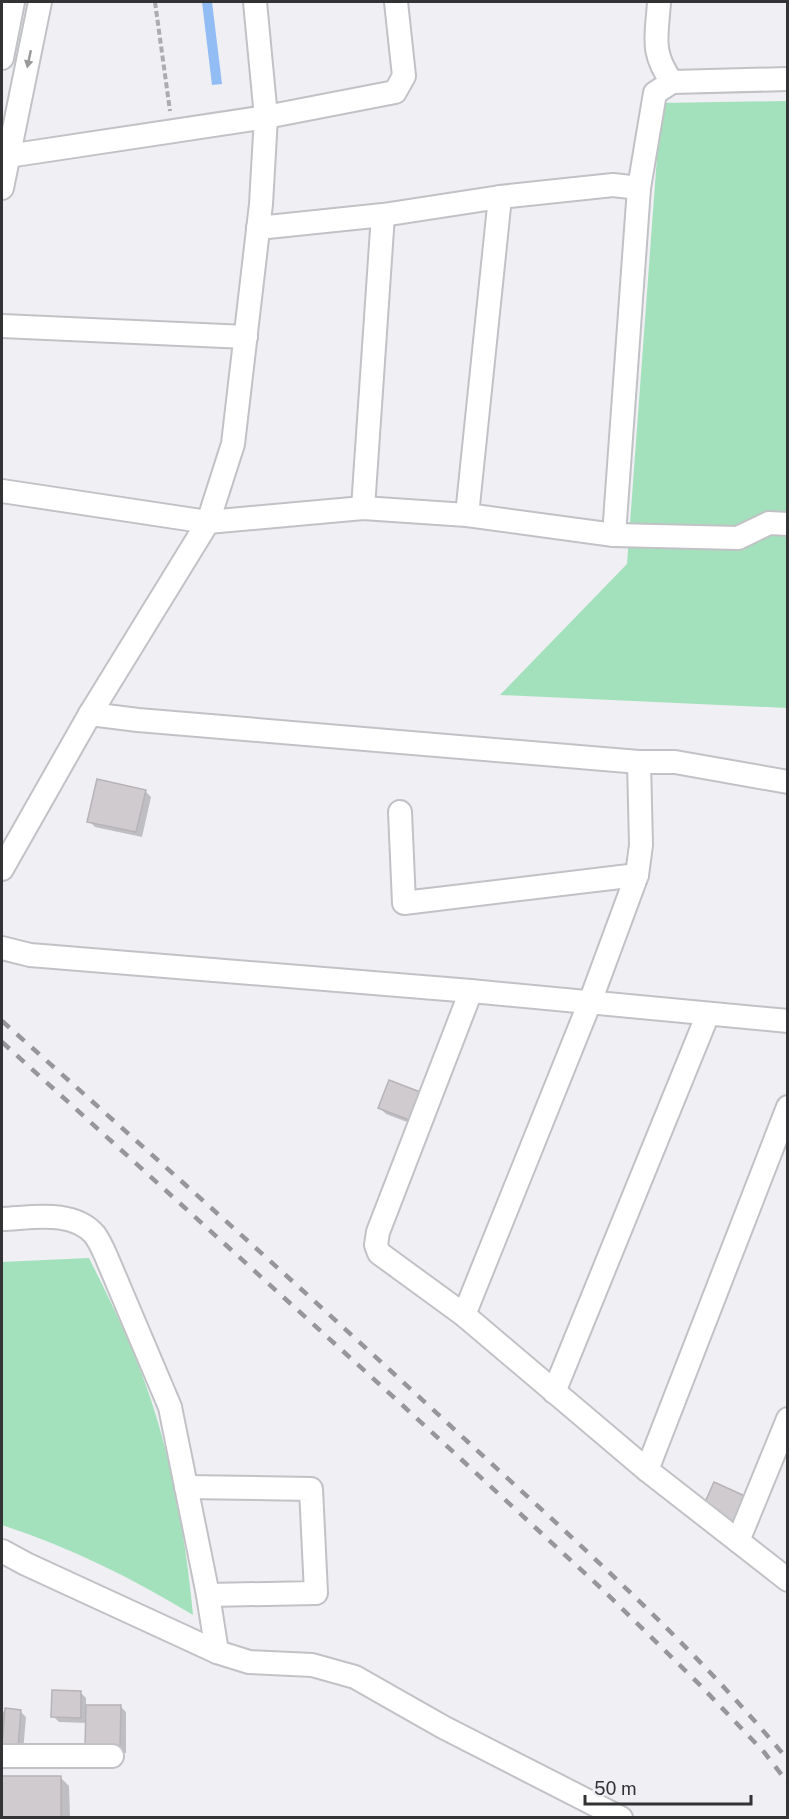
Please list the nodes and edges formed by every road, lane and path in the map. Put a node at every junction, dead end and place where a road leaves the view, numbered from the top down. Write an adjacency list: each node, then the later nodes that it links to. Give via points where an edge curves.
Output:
1 (13, 2): 7 (street)
2 (40, 2): 12 (street, one-way to 12)
3 (155, 2): 11 (path)
4 (255, 2): 10 (street)
5 (396, 2): 10 (street, via 404,76 396,92)
6 (659, 2): 9 (street, via 656,49 661,67)
7 (2, 58)
8 (788, 79): 9 (street)
9 (672, 82): 14 (street, via 655,93)
10 (266, 117): 11 (street); 17 (street)
11 (172, 132): 12 (street)
12 (5, 162): 13 (street)
13 (2, 188)
14 (639, 188): 15 (street, via 613,185); 25 (street)
15 (500, 197): 16 (street); 22 (street)
16 (383, 215): 17 (street); 21 (street)
17 (258, 228): 19 (street)
18 (2, 326): 19 (street)
19 (246, 337): 23 (street, via 233,444)
20 (2, 491): 23 (street)
21 (363, 508): 22 (street); 23 (street)
22 (466, 514): 25 (street)
23 (208, 522): 26 (street)
24 (788, 524): 25 (street, via 769,524 738,538)
25 (614, 535)
26 (90, 714): 27 (street); 30 (street)
27 (639, 762): 28 (street, via 675,762); 31 (street, via 641,845)
28 (788, 782)
29 (400, 812): 31 (street, via 404,903)
30 (2, 869)
31 (636, 874): 34 (street)
32 (2, 948): 33 (street, via 30,955)
33 (471, 991): 34 (street); 39 (street, via 376,1245 379,1252)
34 (590, 1002): 35 (street); 39 (street)
35 (708, 1014): 36 (street); 40 (street)
36 (788, 1022)
37 (788, 1107): 42 (street)
38 (2, 1219): 43 (street, via 60,1217 78,1222 94,1235 170,1407)
39 (464, 1315): 40 (street)
40 (554, 1392): 42 (street)
41 (788, 1419): 44 (street)
42 (647, 1470): 44 (street)
43 (186, 1487): 47 (street); 47 (street, via 311,1489 316,1593)
44 (738, 1540): 46 (street)
45 (2, 1551): 48 (street)
46 (788, 1580)
47 (208, 1595): 48 (street)
48 (217, 1652): 51 (street, via 249,1662 312,1665 355,1677)
49 (2, 1756): 50 (street)
50 (112, 1756)
51 (621, 1818)

